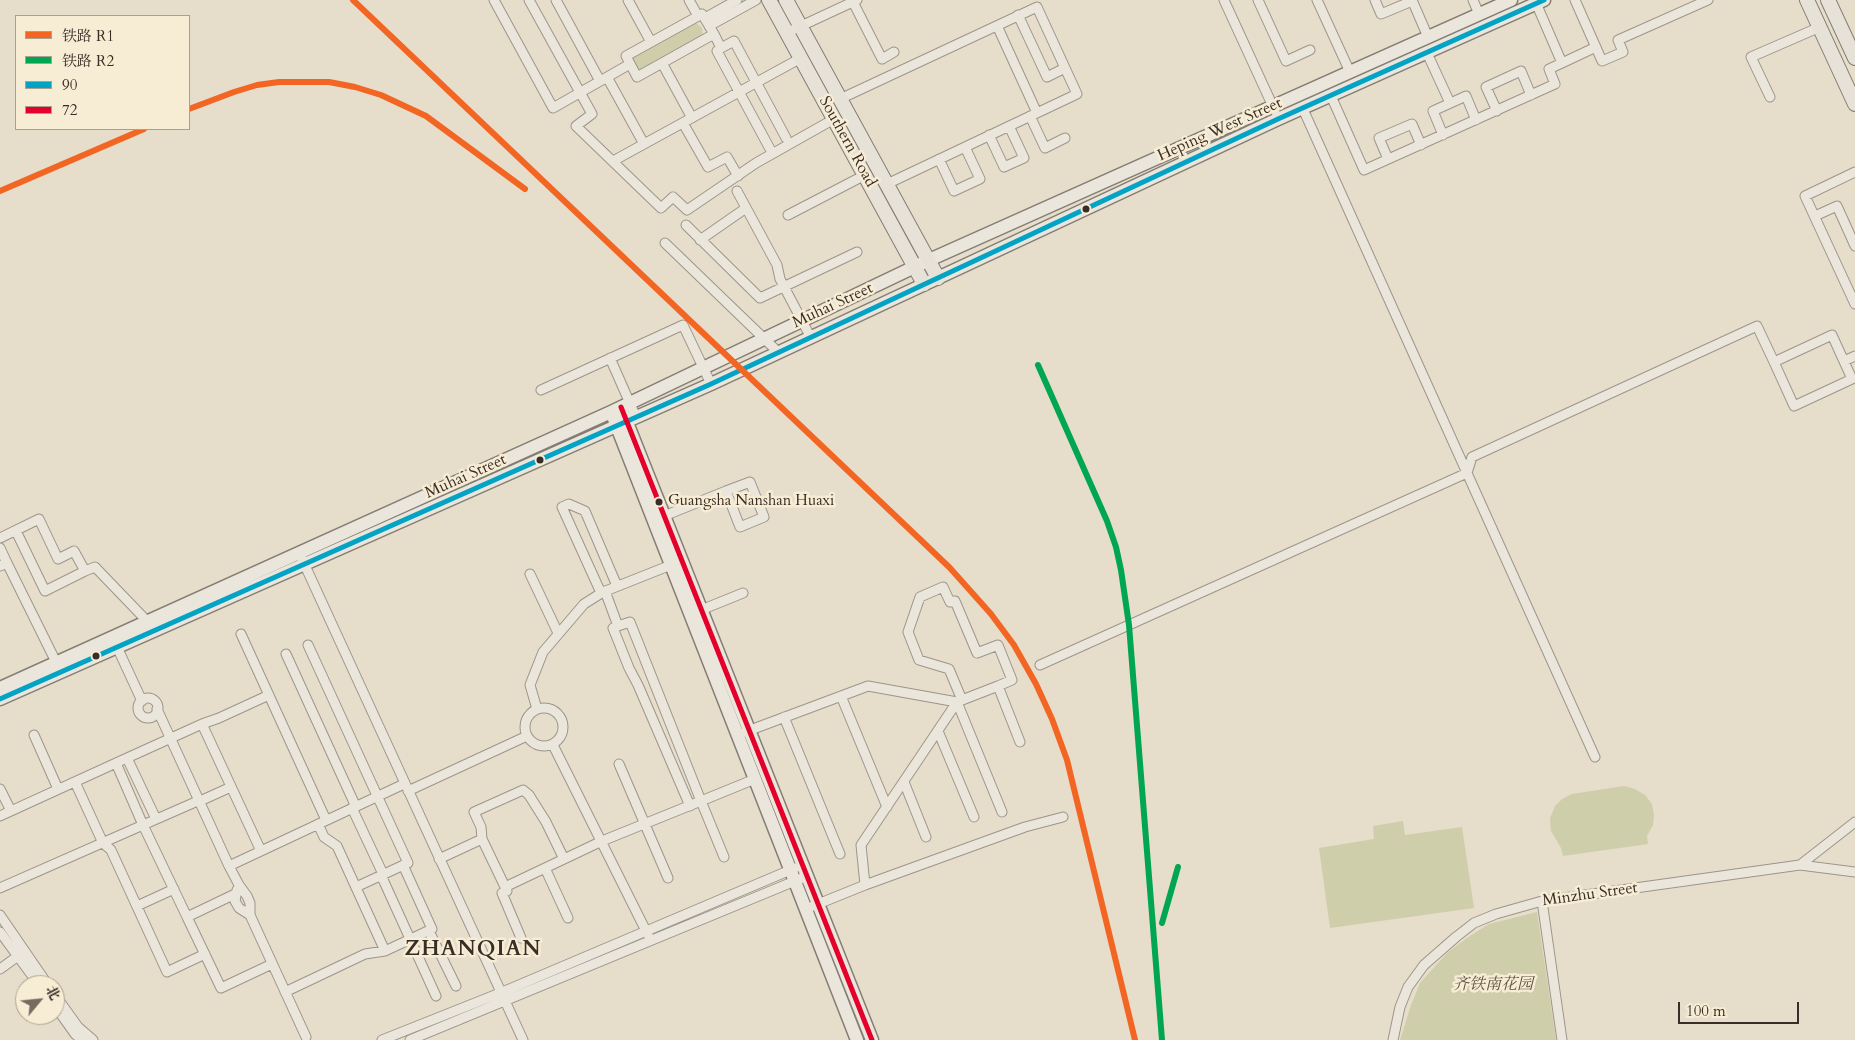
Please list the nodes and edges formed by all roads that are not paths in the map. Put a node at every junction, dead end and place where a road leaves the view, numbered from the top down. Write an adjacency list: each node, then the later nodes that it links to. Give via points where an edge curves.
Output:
1 (494, 0): 51 (street, via 553,108)
2 (529, 0): 51 (street)
3 (556, 0): 48 (street)
4 (628, 0): 35 (street)
5 (689, 0): 28 (street)
6 (737, 0): 28 (street)
7 (756, 0): 28 (street)
8 (769, 0): 32 (main road, Southern Road)
9 (786, 0): 29 (main road, Southern Road)
10 (1224, 0): 58 (street)
11 (1258, 0): 38 (street, via 1286,61)
12 (1317, 0): 47 (street)
13 (1375, 0): 14 (street, via 1382,14)
14 (1412, 0): 34 (street)
15 (1473, 0): 26 (street)
16 (1511, 0): 26 (main road, Heping West Street)
17 (1575, 0): 36 (street)
18 (1681, 0): 25 (street)
19 (1708, 0): 25 (street)
20 (1807, 0): 30 (main road)
21 (1828, 0): 42 (main road)
22 (855, 1): 24 (street); 39 (street, via 882,59)
23 (1540, 2): 40 (main road, Heping West Street); 43 (street)
24 (840, 4): 29 (street)
25 (1685, 10): 36 (street, via 1618,40 1623,52 1602,61)
26 (1479, 14): 34 (main road, Heping West Street)
27 (1018, 16): 46 (street, via 1047,77); 46 (street, via 1037,7); 55 (street)
28 (704, 20): 33 (street); 35 (street)
29 (800, 26): 32 (street); 55 (main road, Southern Road)
30 (1820, 27): 54 (street, via 1751,57); 57 (main road)
31 (999, 30): 61 (street)
32 (786, 33): 41 (main road, Southern Road)
33 (711, 36): 37 (street); 44 (street)
34 (1428, 37): 47 (main road, Heping West Street)
35 (651, 42): 45 (street, via 626,56)
36 (1596, 47): 43 (street)
37 (719, 50): 49 (street, via 734,41); 50 (street)
38 (1310, 50)
39 (894, 52)
40 (1427, 53): 53 (main road, Heping West Street); 56 (street)
41 (801, 58): 49 (street); 63 (main road, Southern Road)
42 (1855, 58)
43 (1562, 62): 52 (street, via 1549,69 1556,84)
44 (662, 63): 45 (street, via 637,77); 62 (street)
45 (630, 64): 48 (street)
46 (1065, 68): 61 (street, via 1078,94)
47 (1350, 72): 58 (main road, Heping West Street)
48 (604, 79): 51 (street); 72 (street)
49 (756, 82): 50 (street); 70 (street)
50 (739, 92): 62 (street); 75 (street)
51 (579, 93): 78 (street, via 592,114 576,126)
52 (1531, 95): 60 (street); 60 (street, via 1520,72 1486,87)
53 (1331, 96): 59 (main road, Heping West Street); 77 (street, via 1364,170)
54 (1770, 97)
55 (840, 99): 82 (main road, Southern Road)
56 (1450, 103): 65 (street, via 1466,96); 69 (street, via 1433,111)
57 (1855, 104)
58 (1272, 107): 64 (street); 92 (main road, Heping West Street)
59 (1303, 109): 64 (main road, Heping West Street); 111 (street)
60 (1497, 110): 65 (street)
61 (1034, 114): 67 (street); 71 (street, via 1045,148)
62 (692, 118): 66 (street)
63 (834, 119): 80 (street); 81 (main road, Southern Road)
64 (1278, 120): 94 (main road, Heping West Street)
65 (1476, 120): 69 (street)
66 (683, 123): 72 (street); 80 (street, via 708,167 728,156)
67 (1009, 126): 68 (street); 68 (street, via 1024,158 1004,167)
68 (989, 135): 74 (street)
69 (1443, 135): 73 (street)
70 (786, 138)
71 (1065, 138)
72 (644, 144): 78 (street)
73 (1421, 145): 77 (street); 77 (street, via 1412,124 1379,138)
74 (964, 147): 76 (street); 76 (street, via 980,179 954,191)
75 (770, 149)
76 (939, 159): 82 (street)
77 (1388, 159)
78 (613, 161): 80 (street, via 661,208 673,196 687,210)
79 (1855, 172): 86 (street, via 1805,196)
80 (738, 176)
81 (865, 176): 85 (street); 93 (main road, Southern Road)
82 (887, 184): 92 (main road, Southern Road)
83 (736, 191): 84 (street)
84 (746, 208): 88 (street); 96 (street, via 777,265)
85 (788, 215)
86 (1815, 216): 90 (street, via 1837,206); 97 (street)
87 (686, 225): 88 (street)
88 (700, 240): 96 (street, via 760,298)
89 (666, 243): 100 (street)
90 (1855, 246)
91 (857, 252): 96 (street)
92 (928, 260): 93 (main road, Muhai Street); 94 (main road, Southern Road)
93 (915, 267): 95 (main road, Southern Road); 98 (main road, Muhai Street)
94 (938, 278): 95 (main road, Muhai Street)
95 (924, 284): 99 (main road, Muhai Street)
96 (784, 286): 98 (street)
97 (1855, 303)
98 (801, 321): 99 (street); 100 (main road, Muhai Street)
99 (810, 336): 101 (main road, Muhai Street)
100 (763, 339): 101 (street); 106 (main road, Muhai Street)
101 (778, 352): 107 (main road, Muhai Street)
102 (1855, 356): 104 (street)
103 (610, 358): 106 (street, via 683,324); 108 (street); 109 (street)
104 (1844, 361): 105 (street, via 1832,335); 105 (street, via 1852,379 1794,406)
105 (1774, 362): 111 (street, via 1757,326 1472,457)
106 (703, 368): 107 (street); 109 (main road, Muhai Street)
107 (711, 384): 110 (main road, Muhai Street)
108 (541, 390)
109 (620, 407): 110 (main road); 110 (street); 117 (main road, Muhai Street)
110 (626, 421): 113 (main road); 117 (main road, Muhai Street); 119 (main road)
111 (1467, 473): 135 (street); 157 (street)
112 (726, 491): 112 (street, via 750,482 764,517 740,527); 113 (street)
113 (664, 516): 125 (main road)
114 (16, 531): 115 (street); 120 (street, via 39,519 58,559 74,551); 120 (street, via 44,591)
115 (0, 538)
116 (0, 548): 118 (street)
117 (301, 558): 126 (main road, Muhai Street); 131 (main road, Muhai Street); 166 (street)
118 (4, 564): 133 (street)
119 (671, 565): 122 (street); 149 (main road)
120 (85, 571): 126 (street, via 95,567)
121 (530, 574): 128 (street)
122 (616, 586): 123 (street); 123 (street, via 585,511 569,504 562,507)
123 (603, 592): 127 (street); 128 (street, via 584,604)
124 (743, 593): 125 (street)
125 (701, 610): 149 (main road)
126 (147, 621): 133 (main road, Muhai Street)
127 (618, 626): 134 (street, via 630,622); 136 (street, via 614,628)
128 (558, 633): 145 (street, via 543,652 530,686)
129 (242, 634): 139 (street)
130 (308, 644): 168 (street)
131 (117, 647): 141 (main road, Muhai Street); 142 (street)
132 (286, 654): 173 (street)
133 (56, 662): 138 (main road, Muhai Street)
134 (646, 662): 136 (street); 156 (street)
135 (1040, 665)
136 (629, 668): 155 (street)
137 (998, 686): 143 (street); 143 (street, via 1012,680 998,645 977,653 955,601 950,602 943,587 920,597 908,632 918,660 949,669); 153 (street)
138 (0, 688)
139 (270, 695): 147 (street); 180 (street)
140 (841, 696): 143 (street, via 868,686); 146 (street); 172 (street)
141 (0, 699)
142 (142, 701): 144 (street, via 151,699); 144 (street, via 138,710 144,717 152,717)
143 (960, 701): 148 (street); 175 (street)
144 (157, 709): 152 (street)
145 (537, 710): 151 (street, via 526,720); 154 (street, via 548,708 563,721 563,733)
146 (784, 718): 149 (street); 189 (street)
147 (202, 724): 152 (street); 165 (street)
148 (938, 730): 163 (street); 177 (street)
149 (743, 733): 161 (main road); 198 (main road)
150 (34, 735): 167 (street)
151 (527, 736): 154 (street, via 538,746); 166 (street)
152 (171, 738): 158 (street); 169 (street)
153 (1020, 742)
154 (553, 745): 186 (street)
155 (664, 745): 156 (street); 171 (street)
156 (679, 745): 170 (street)
157 (1595, 756)
158 (127, 758): 159 (street); 179 (street)
159 (116, 763): 162 (street); 183 (street)
160 (619, 764): 182 (street)
161 (755, 779): 170 (street); 198 (main road)
162 (75, 782): 167 (street); 187 (street)
163 (904, 782): 172 (street); 184 (street)
164 (0, 788): 174 (street)
165 (231, 788): 169 (street); 188 (street)
166 (406, 788): 168 (street); 191 (street)
167 (58, 789): 174 (street)
168 (377, 797): 173 (street); 193 (street, via 408,863)
169 (200, 800): 179 (street); 195 (street)
170 (701, 801): 171 (street); 190 (street)
171 (690, 806): 182 (street)
172 (886, 807): 201 (street, via 861,845)
173 (354, 808): 180 (street); 199 (street)
174 (11, 811): 176 (street)
175 (1002, 812)
176 (0, 816)
177 (974, 817)
178 (1063, 817): 201 (street, via 1026,827)
179 (156, 820): 183 (street)
180 (322, 822): 188 (street); 203 (street, via 324,836 337,846)
181 (1855, 822): 194 (street)
182 (645, 824): 186 (street); 200 (street)
183 (143, 826): 187 (street); 205 (street)
184 (926, 837)
185 (482, 838): 191 (street); 192 (street, via 474,812 522,790 529,795 546,822); 202 (street)
186 (602, 841): 192 (street); 214 (street)
187 (103, 843): 204 (street); 208 (street, via 111,850)
188 (261, 851): 195 (street)
189 (840, 854)
190 (724, 856)
191 (439, 859): 228 (street)
192 (564, 859): 196 (street)
193 (403, 865): 199 (street); 213 (street, via 432,929)
194 (1800, 865): 197 (street, Minzhu Street); 207 (street, Minzhu Street)
195 (229, 866): 206 (street)
196 (545, 868): 202 (street); 212 (street)
197 (1855, 872)
198 (799, 873): 209 (main road); 214 (street); 218 (street)
199 (382, 875): 203 (street); 217 (street)
200 (668, 878)
201 (865, 885): 209 (street)
202 (505, 886): 216 (street, via 507,891 502,893)
203 (356, 887): 219 (street)
204 (0, 888)
205 (174, 889): 208 (street); 211 (street)
206 (237, 890): 211 (street); 222 (street, via 235,901 250,916)
207 (1542, 901): 241 (street, Minzhu Street, via 1474,923 1424,965 1408,987); 242 (street)
208 (137, 906): 220 (street, via 167,972)
209 (812, 906): 239 (main road); 240 (main road)
210 (0, 915): 225 (street)
211 (187, 917): 220 (street)
212 (568, 918)
213 (429, 931): 217 (street); 226 (street)
214 (646, 931): 218 (street); 228 (street)
215 (0, 932): 221 (street)
216 (520, 938)
217 (410, 940): 219 (street); 229 (street)
218 (650, 941): 230 (street)
219 (384, 951): 227 (street, via 365,954)
220 (205, 954): 222 (street, via 221,988)
221 (18, 956): 223 (street); 224 (street)
222 (272, 964): 227 (street)
223 (0, 969)
224 (32, 975)
225 (41, 975)
226 (456, 986)
227 (285, 992): 233 (street)
228 (500, 993): 230 (street); 236 (street)
229 (436, 996)
230 (504, 1002): 237 (street); 238 (street)
231 (65, 1009): 235 (street)
232 (65, 1020): 234 (street)
233 (306, 1037)
234 (82, 1040)
235 (93, 1040)
236 (382, 1040)
237 (410, 1040)
238 (523, 1040)
239 (857, 1040)
240 (872, 1040)
241 (1393, 1040)
242 (1562, 1040)

